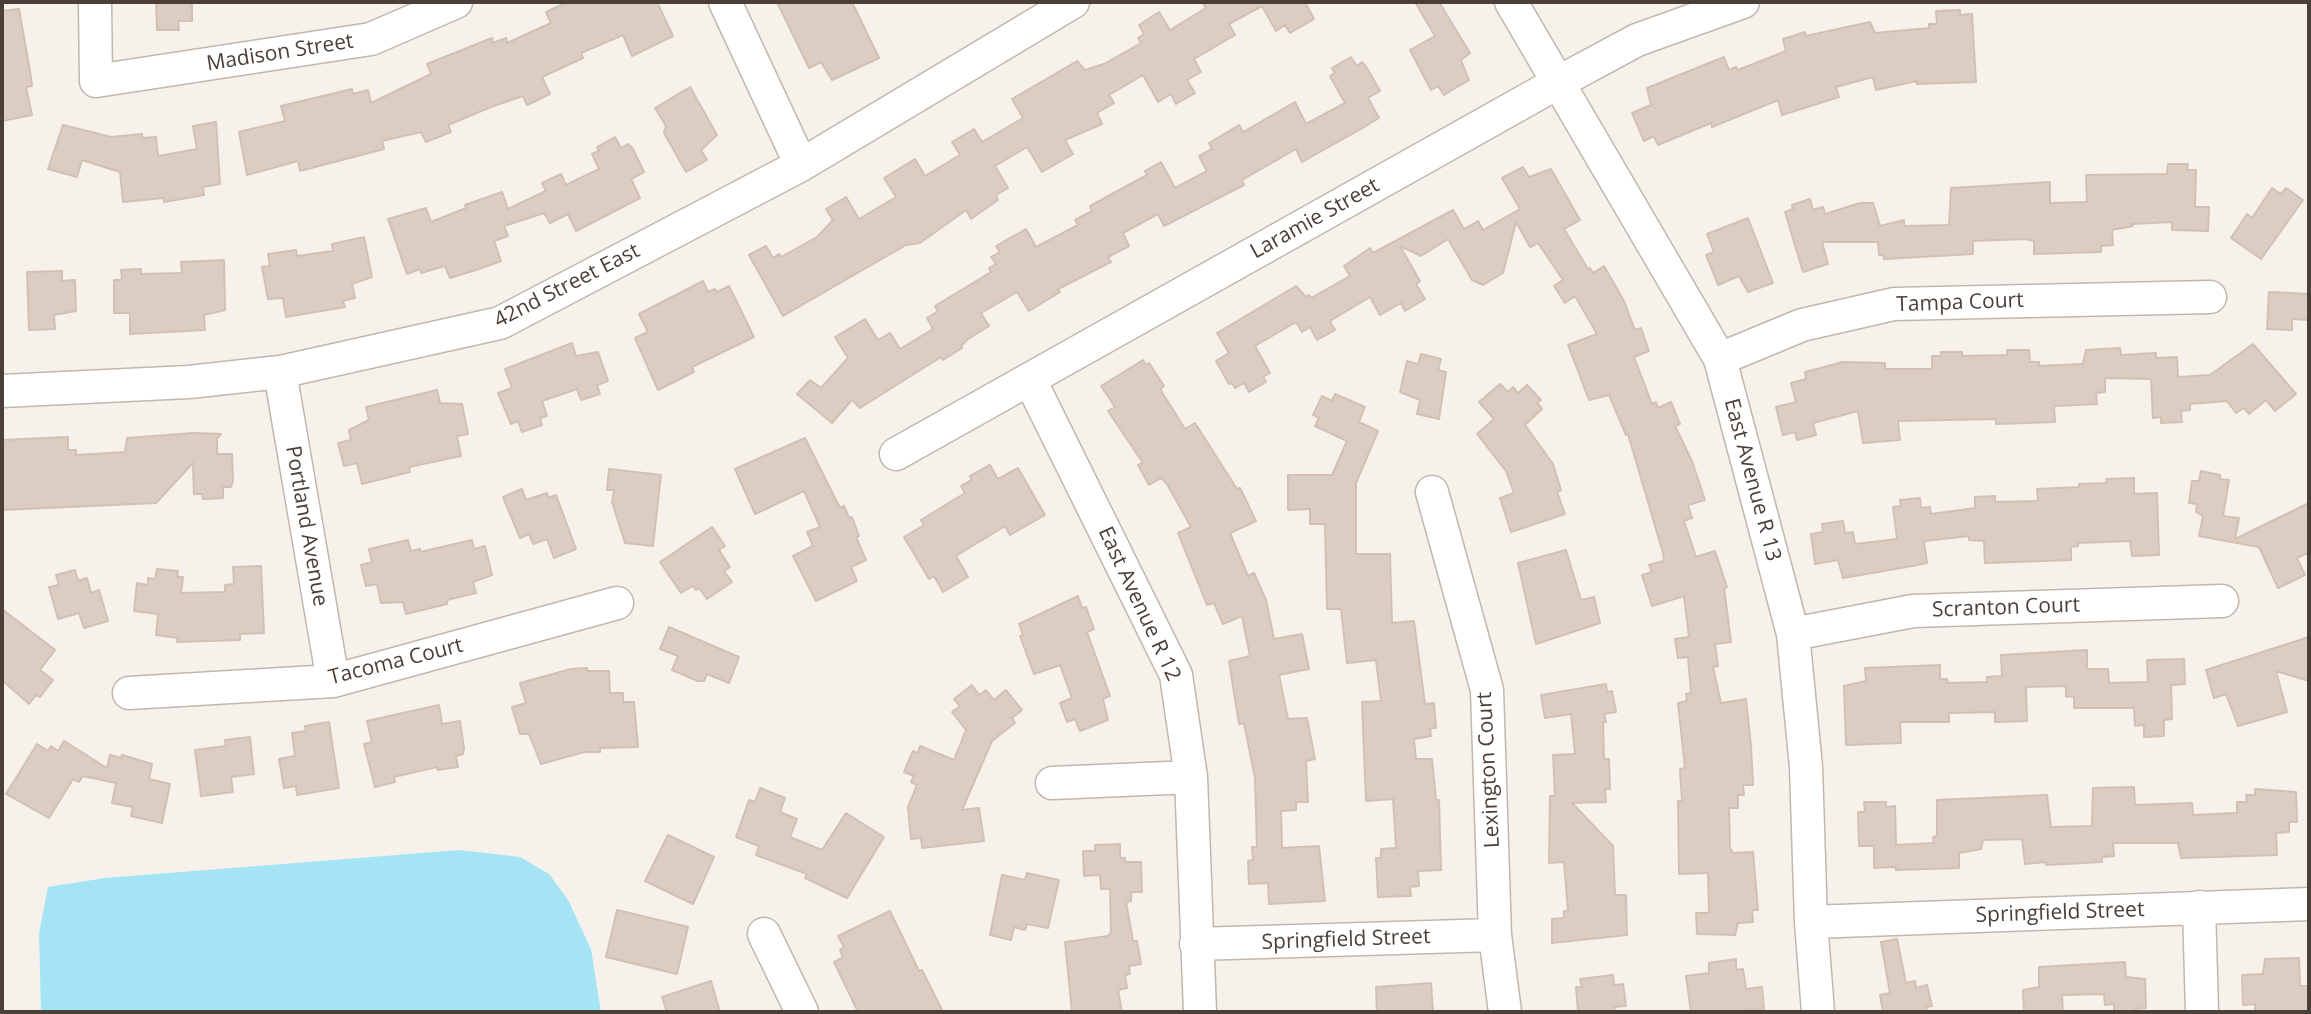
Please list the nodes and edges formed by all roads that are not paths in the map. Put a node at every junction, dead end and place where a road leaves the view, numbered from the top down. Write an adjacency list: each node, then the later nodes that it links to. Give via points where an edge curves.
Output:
1 (95, 2): 2 (street, Madison Street, via 96,81 371,39)
2 (456, 2)
3 (724, 2): 8 (street)
4 (1072, 2): 8 (street, 42nd Street East)
5 (1511, 2): 7 (street, East Avenue R 13)
6 (1743, 2): 7 (street, Laramie Street, via 1637,40)
7 (1559, 82): 10 (street, East Avenue R 13); 12 (street, Laramie Street)
8 (800, 165): 11 (street, 42nd Street East, via 500,323)
9 (2210, 297): 10 (street, Tampa Court, via 1894,304 1802,325)
10 (1720, 359): 18 (street, East Avenue R 13)
11 (280, 372): 13 (street, 42nd Street East, via 189,382); 19 (street, Portland Avenue)
12 (1030, 380): 14 (street, Laramie Street); 21 (street, East Avenue R 12, via 1176,675)
13 (2, 391)
14 (896, 454)
15 (1432, 492): 27 (street, Lexington Court, via 1487,690)
16 (2222, 601): 18 (street, Scranton Court, via 1913,611)
17 (617, 603): 19 (street, Tacoma Court)
18 (1793, 634): 25 (street, East Avenue R 13, via 1806,766)
19 (333, 681): 20 (street, Tacoma Court)
20 (129, 693)
21 (1191, 777): 22 (street); 28 (street, East Avenue R 12)
22 (1052, 783)
23 (2309, 904): 24 (street, Springfield Street)
24 (2199, 907): 25 (street, Springfield Street); 33 (street)
25 (1811, 922): 32 (street, East Avenue R 13)
26 (764, 934): 29 (street)
27 (1495, 935): 28 (street, Springfield Street); 31 (street, Lexington Court)
28 (1196, 944): 30 (street, East Avenue R 12)
29 (802, 1012)
30 (1200, 1012)
31 (1505, 1012)
32 (1818, 1012)
33 (2202, 1012)

